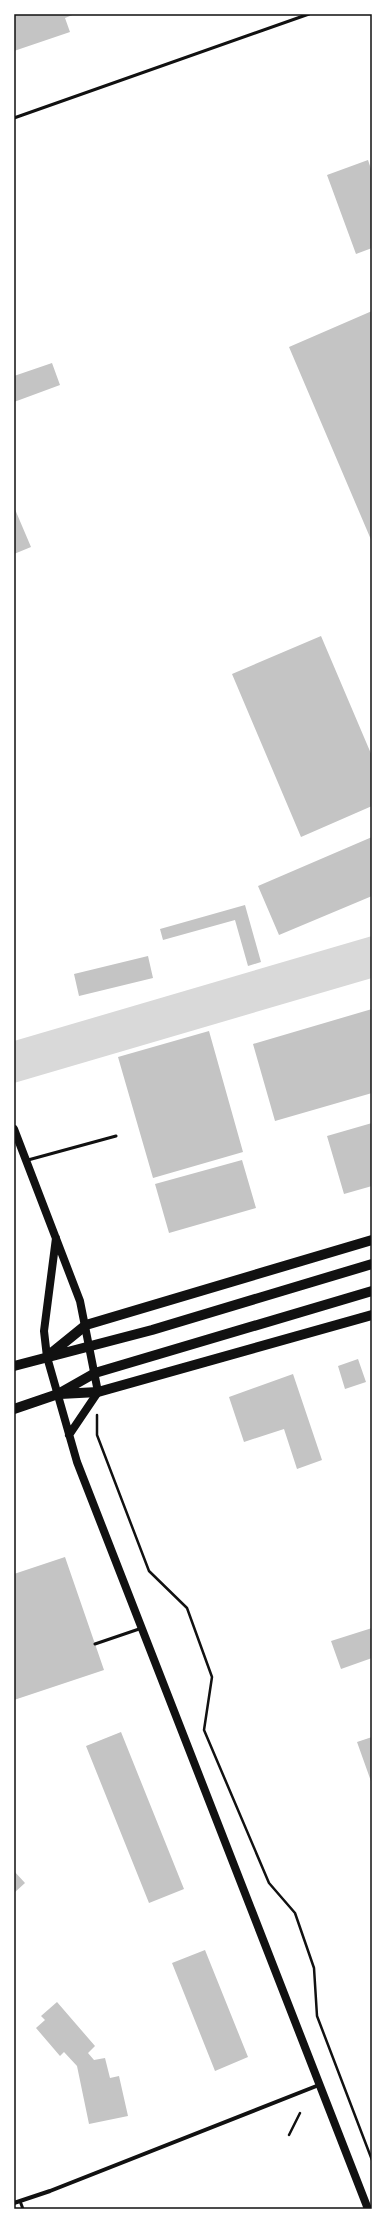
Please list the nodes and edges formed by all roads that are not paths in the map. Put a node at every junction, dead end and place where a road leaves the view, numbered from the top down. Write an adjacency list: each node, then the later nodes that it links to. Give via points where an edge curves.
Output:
1 (309, 14): 2 (lane)
2 (14, 118)
3 (14, 1129): 5 (main road)
4 (116, 1136): 5 (lane)
5 (26, 1161): 6 (main road)
6 (56, 1238): 11 (main road, via 80,1301); 13 (main road, via 44,1331)
7 (372, 1240): 11 (main road)
8 (372, 1264): 12 (main road)
9 (372, 1291): 15 (main road)
10 (372, 1314): 16 (main road)
11 (86, 1325): 12 (main road); 13 (main road)
12 (90, 1346): 13 (main road); 15 (main road)
13 (47, 1357): 14 (main road); 17 (main road)
14 (14, 1366)
15 (95, 1372): 16 (main road); 17 (main road)
16 (98, 1392): 17 (main road); 19 (main road)
17 (58, 1394): 18 (main road); 19 (main road)
18 (14, 1410)
19 (69, 1435): 20 (main road, via 77,1462)
20 (142, 1628): 21 (lane); 22 (main road)
21 (95, 1644)
22 (319, 2085): 23 (street); 26 (main road)
23 (20, 2201): 24 (street); 25 (lane)
24 (14, 2203)
25 (23, 2209)
26 (368, 2209)

